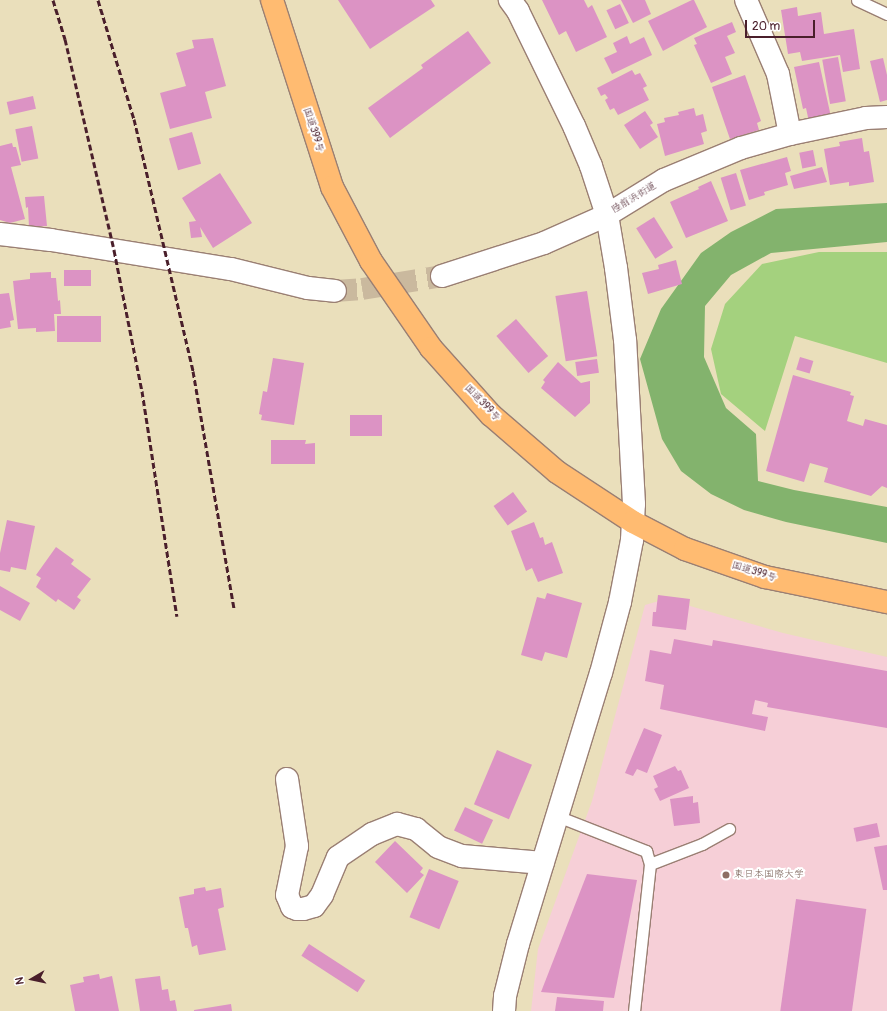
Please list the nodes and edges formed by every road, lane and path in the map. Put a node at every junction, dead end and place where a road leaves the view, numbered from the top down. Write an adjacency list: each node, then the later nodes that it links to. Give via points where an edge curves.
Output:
1 (272, 0): 12 (highway, 国道399号, via 332,187 372,261 431,348 497,420 557,472)
2 (510, 0): 8 (street, 陸前浜街道, via 574,126)
3 (746, 0): 7 (street, via 778,74)
4 (857, 0): 5 (lane)
5 (887, 14)
6 (887, 117): 7 (street, 陸前浜街道, via 866,118)
7 (790, 134): 8 (street, 陸前浜街道, via 740,148 664,180)
8 (607, 214): 10 (street, via 544,243); 12 (street, via 625,340 633,469)
9 (0, 234): 11 (street, via 231,269 308,288)
10 (442, 276)
11 (335, 291)
12 (633, 522): 13 (highway, 国道399号, via 685,549 765,577); 15 (street, via 620,602)
13 (887, 602)
14 (287, 779): 17 (street, via 297,846 287,895 292,907 297,909 314,906 322,895 338,857 372,834 397,824 416,829 438,847 462,856)
15 (557, 816): 17 (street); 18 (lane, via 646,851)
16 (729, 829): 18 (lane, via 702,844)
17 (543, 863): 19 (street, via 518,944 505,996)
18 (650, 864): 20 (lane)
19 (504, 1011)
20 (634, 1011)

